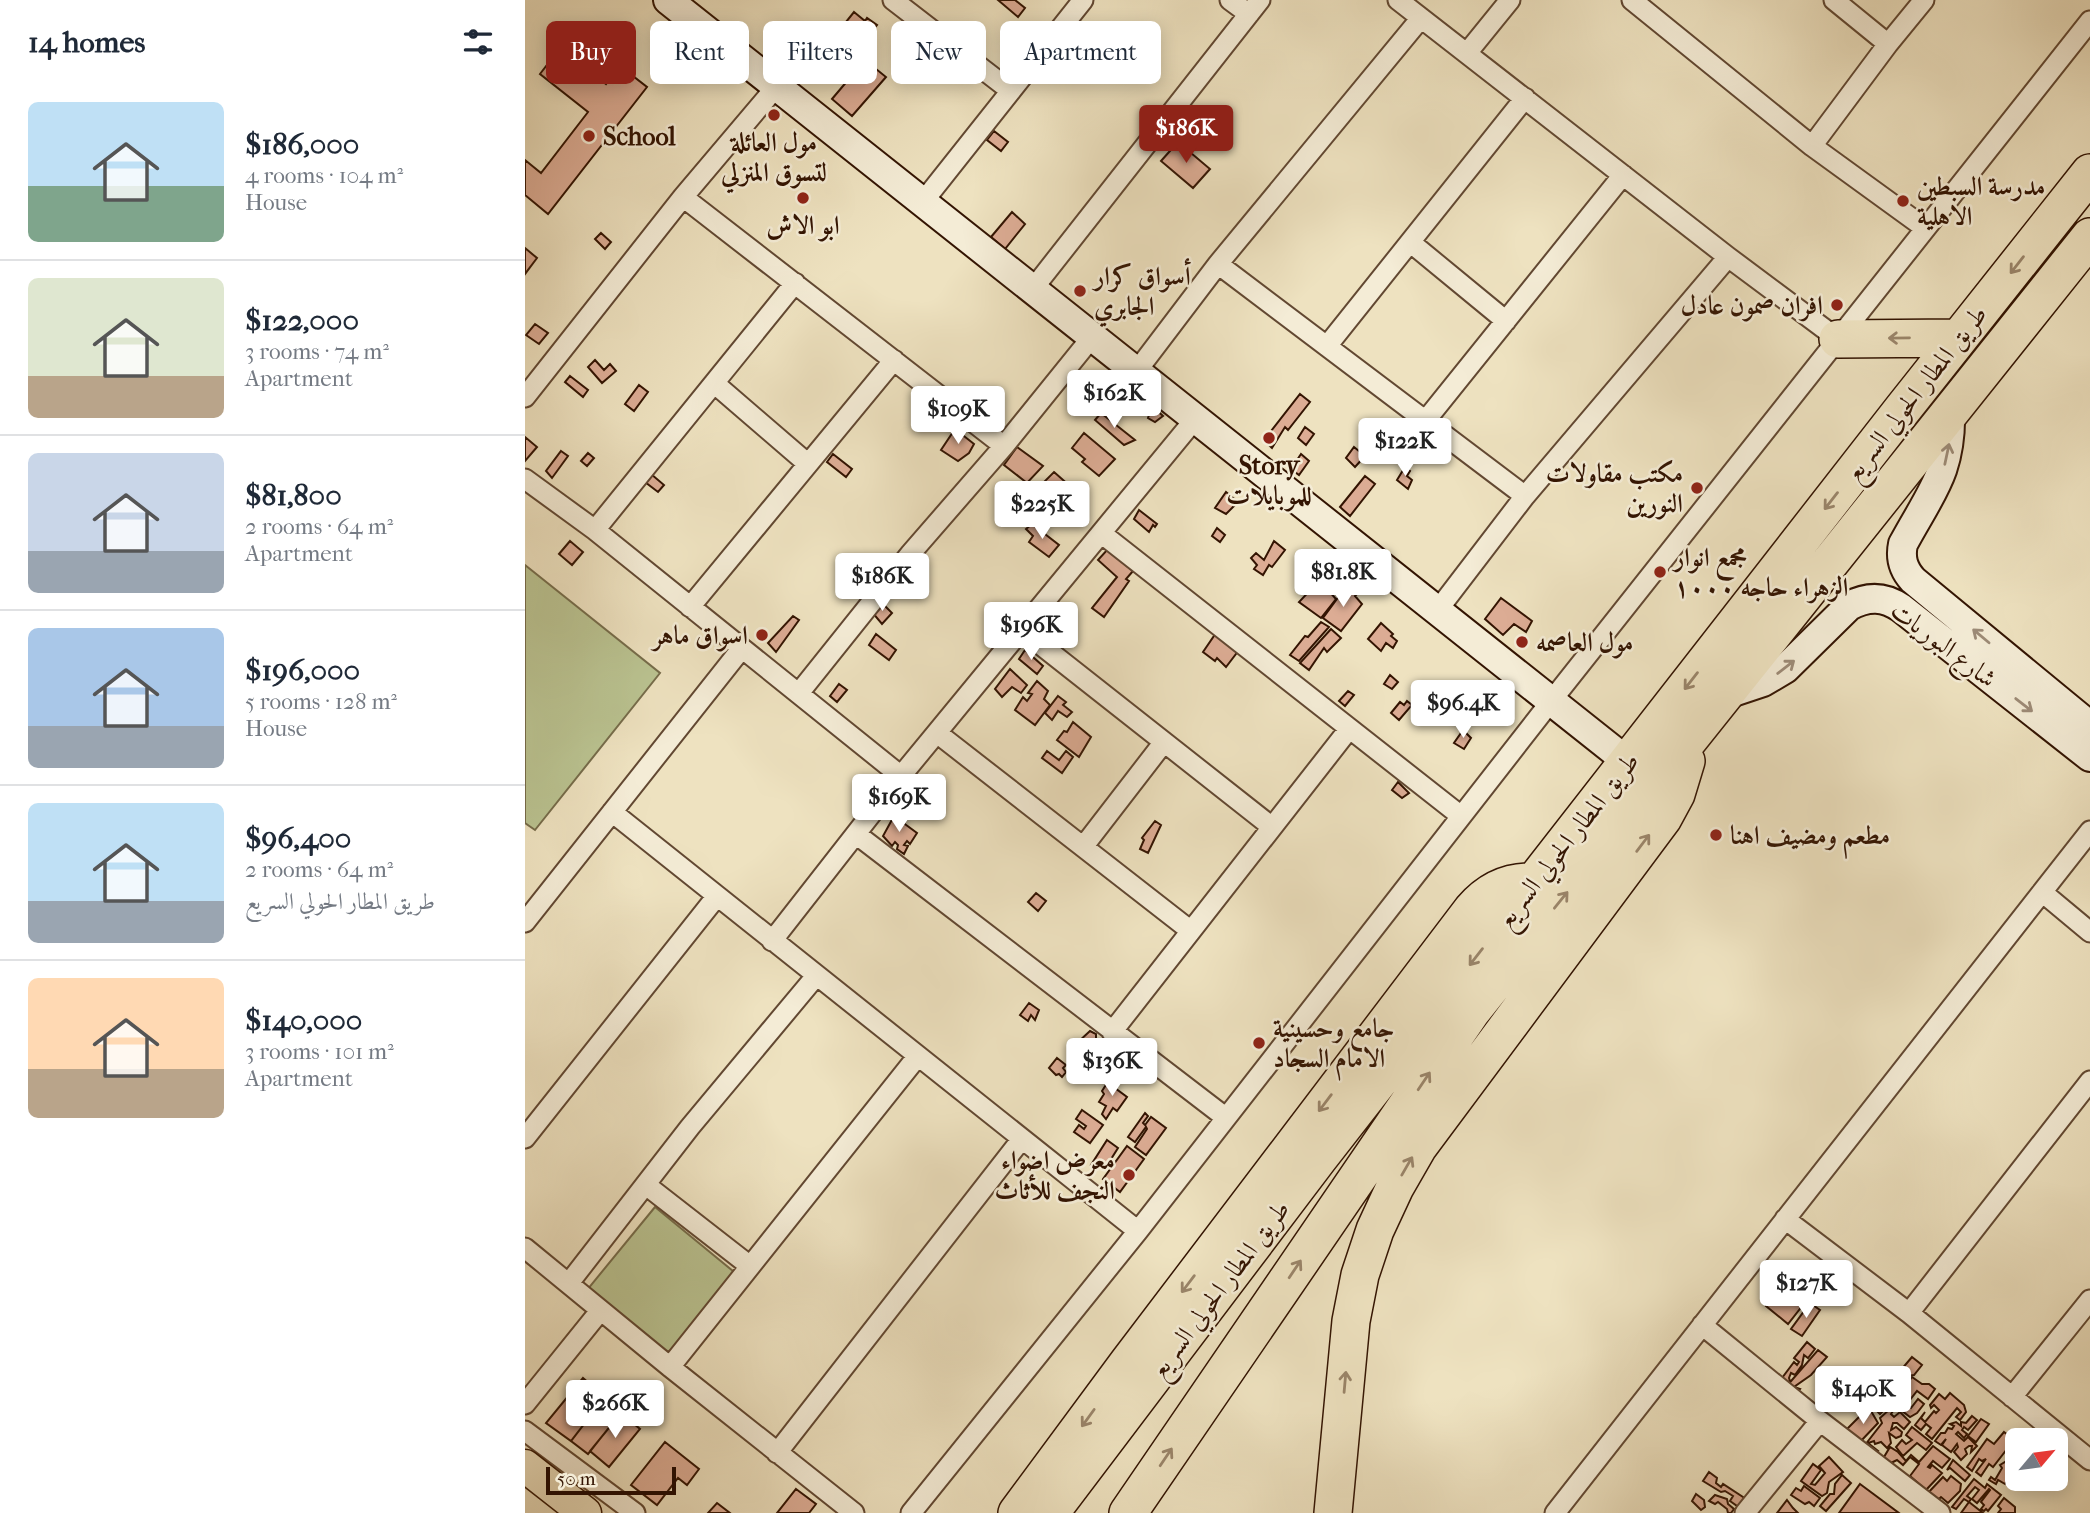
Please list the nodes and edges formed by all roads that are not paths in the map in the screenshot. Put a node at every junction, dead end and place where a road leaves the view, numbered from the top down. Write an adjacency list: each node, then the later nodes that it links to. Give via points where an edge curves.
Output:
1 (667, 0): 15 (street)
2 (1083, 0): 16 (street)
3 (1230, 0): 10 (street)
4 (1398, 0): 11 (street)
5 (1510, 0): 14 (street)
6 (1632, 0): 18 (street)
7 (1834, 0): 13 (street)
8 (1923, 0): 13 (street)
9 (904, 3): 16 (street)
10 (1254, 7): 29 (street)
11 (1421, 18): 14 (street); 27 (street)
12 (2090, 21): 23 (street)
13 (1888, 44): 18 (street)
14 (1467, 53): 17 (street)
15 (776, 87): 21 (street); 22 (street)
16 (1011, 91): 22 (street)
17 (1525, 98): 20 (street); 25 (street)
18 (1812, 146): 23 (street)
19 (2090, 173): 32 (highway, طريق المطار الحولي السريع, one-way to 32)
20 (1623, 175): 26 (street); 30 (street)
21 (683, 197): 28 (street); 38 (street)
22 (922, 203): 29 (street)
23 (1925, 228): 33 (street)
24 (2090, 237): 39 (highway, طريق المطار الحولي السريع)
25 (1410, 242): 30 (street); 34 (street)
26 (1728, 257): 33 (street); 45 (street)
27 (1218, 264): 34 (street); 36 (street)
28 (795, 283): 35 (street); 37 (street)
29 (1032, 290): 31 (street)
30 (1506, 321): 41 (street)
31 (1092, 337): 36 (street); 42 (street)
32 (1959, 338): 33 (highway, one-way to 33); 61 (highway, طريق المطار الحولي السريع, one-way to 61)
33 (1838, 339): 54 (street)
34 (1327, 346): 41 (street)
35 (894, 360): 42 (street); 43 (street)
36 (1136, 372): 40 (street)
37 (715, 383): 43 (street); 46 (street)
38 (525, 397)
39 (1950, 410): 53 (highway, طريق المطار الحولي السريع); 55 (street, شارع البوريات, one-way to 39, via 1913,580 1904,567 1903,544 1944,467 1951,438)
40 (1195, 419): 47 (street); 49 (street)
41 (1426, 420): 45 (street)
42 (1004, 446): 52 (street)
43 (808, 464): 48 (street)
44 (525, 479): 46 (street)
45 (1525, 496): 49 (street)
46 (595, 530): 48 (street)
47 (1101, 533): 50 (street); 56 (street)
48 (690, 607): 51 (street)
49 (1437, 611): 54 (street)
50 (1022, 629): 57 (street); 59 (street)
51 (742, 648): 52 (street); 63 (street)
52 (799, 693): 62 (street)
53 (1724, 695): 58 (highway, طريق المطار الحولي السريع); 60 (street, شارع البوريات, one-way to 60, via 1786,669 1849,606 1881,598 1902,608)
54 (1552, 700): 61 (street); 64 (street)
55 (2090, 726)
56 (1349, 729): 64 (street); 65 (street)
57 (937, 733): 62 (street); 68 (street)
58 (1689, 740): 109 (highway, طريق المطار الحولي السريع, one-way to 58, via 1471,1012); 110 (highway, one-way to 58, via 1351,1321 1375,1230 1418,1147 1663,818 1685,768)
59 (1164, 743): 65 (street); 68 (street)
60 (2090, 757)
61 (1627, 762): 69 (highway, طريق المطار الحولي السريع)
62 (901, 776): 67 (street)
63 (612, 812): 71 (street); 72 (street)
64 (1461, 816): 80 (street)
65 (1272, 827): 73 (street)
66 (2090, 831): 70 (street)
67 (856, 834): 75 (street); 77 (street)
68 (1083, 847): 73 (street)
69 (1534, 882): 107 (highway, one-way to 107, via 1499,888 1472,910); 108 (highway, طريق المطار الحولي السريع, one-way to 108)
70 (2042, 892): 74 (street); 84 (street)
71 (717, 896): 75 (street); 81 (street)
72 (525, 922)
73 (1191, 931): 77 (street)
74 (2090, 932)
75 (772, 941): 76 (street)
76 (816, 976): 78 (street); 83 (street)
77 (1112, 1031): 80 (street)
78 (917, 1056): 82 (street); 87 (street)
79 (2088, 1090): 91 (street)
80 (1225, 1117): 85 (street)
81 (525, 1138)
82 (1021, 1140): 85 (street); 98 (street)
83 (646, 1185): 87 (street); 88 (street)
84 (1785, 1219): 91 (street); 92 (street)
85 (1138, 1231): 106 (street)
86 (525, 1248): 88 (street)
87 (750, 1266): 93 (street)
88 (569, 1283): 90 (street)
89 (2090, 1300): 94 (street)
90 (600, 1311): 93 (street); 95 (street)
91 (1909, 1313): 94 (street)
92 (1702, 1325): 96 (street); 111 (street)
93 (670, 1367): 98 (street)
94 (2012, 1397): 99 (street)
95 (525, 1404)
96 (1820, 1421): 112 (street); 113 (street)
97 (525, 1431): 104 (street)
98 (778, 1453): 105 (street)
99 (2090, 1460)
100 (525, 1466): 103 (main road)
101 (525, 1491): 102 (main road)
102 (553, 1513)
103 (586, 1513)
104 (635, 1513)
105 (855, 1513)
106 (911, 1513)
107 (1017, 1513)
108 (1050, 1513)
109 (1128, 1513)
110 (1333, 1513)
111 (1555, 1513)
112 (1745, 1513)
113 (1940, 1513)

